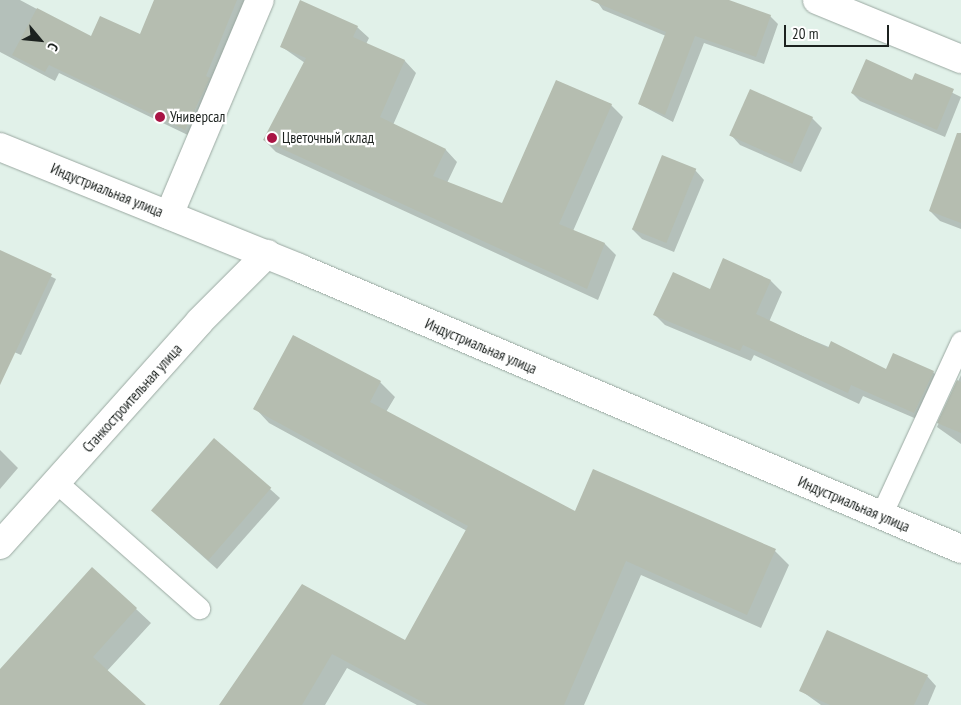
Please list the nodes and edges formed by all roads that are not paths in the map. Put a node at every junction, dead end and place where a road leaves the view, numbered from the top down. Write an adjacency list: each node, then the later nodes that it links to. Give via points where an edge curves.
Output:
1 (260, 0): 5 (main road)
2 (817, 0): 3 (main road)
3 (961, 59)
4 (0, 147): 5 (main road, Индустриальная улица)
5 (169, 215): 6 (main road, Индустриальная улица)
6 (267, 254): 8 (main road, Станкостроительная улица, via 200,321); 9 (main road, Индустриальная улица)
7 (961, 342): 9 (lane)
8 (56, 482): 10 (main road, Станкостроительная улица); 12 (lane)
9 (881, 515): 11 (main road, Индустриальная улица)
10 (0, 545)
11 (961, 549)
12 (199, 608)

